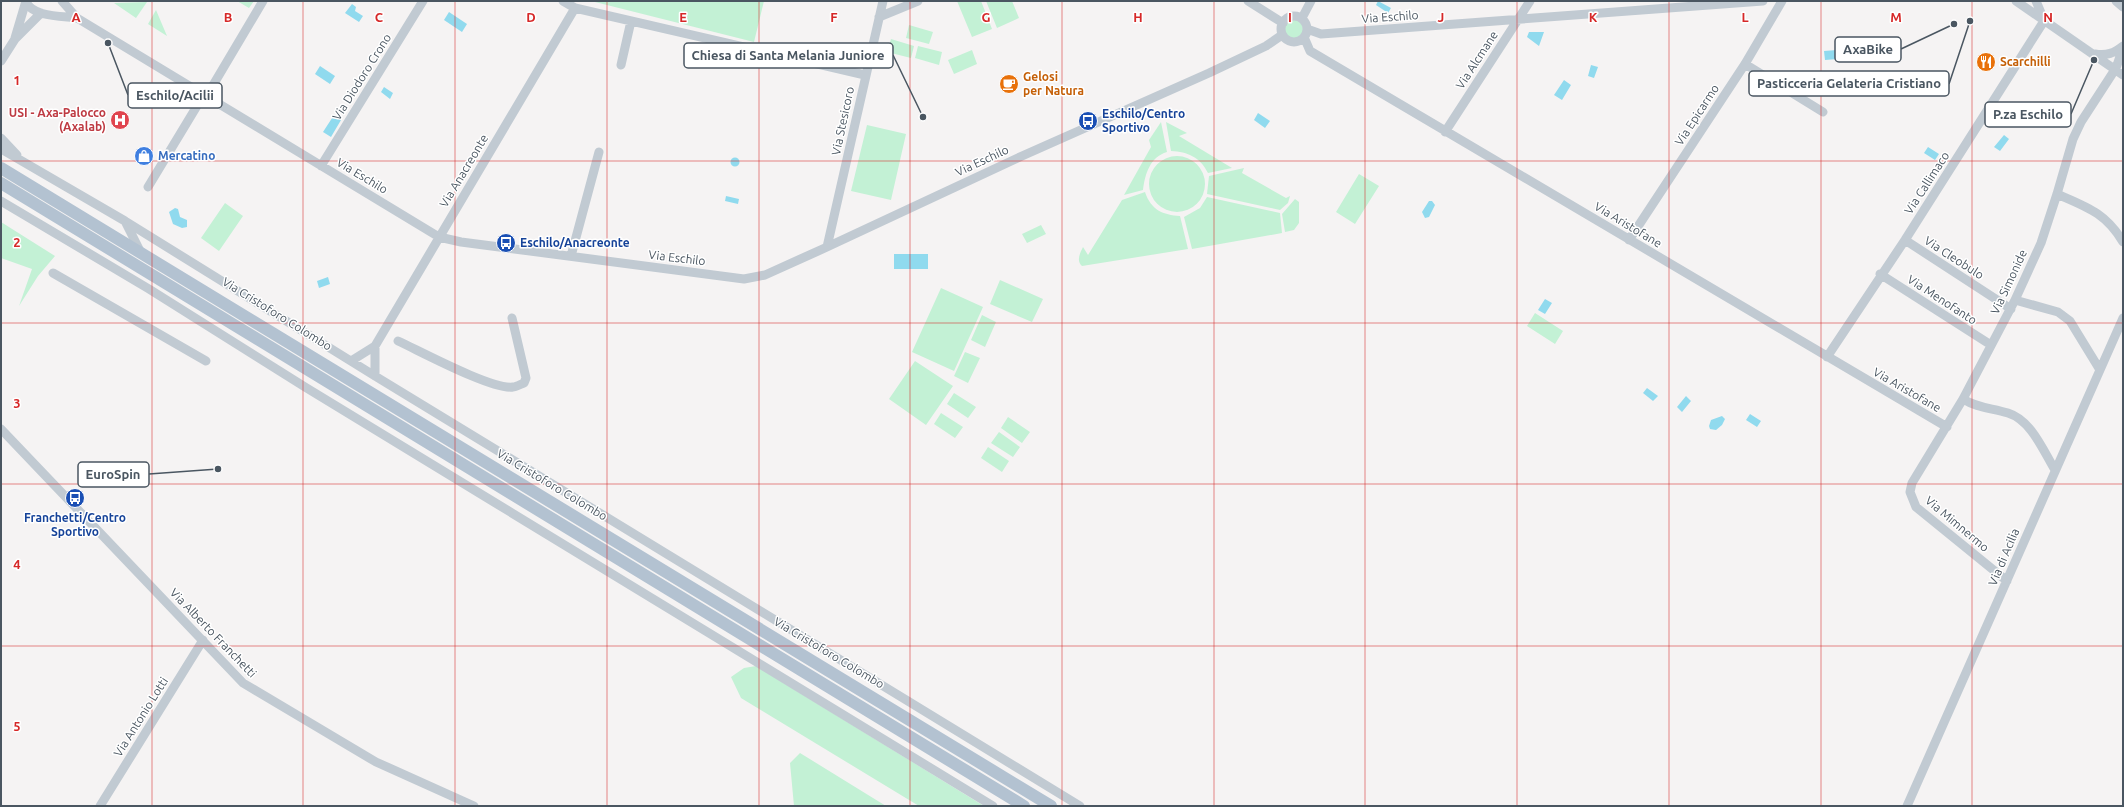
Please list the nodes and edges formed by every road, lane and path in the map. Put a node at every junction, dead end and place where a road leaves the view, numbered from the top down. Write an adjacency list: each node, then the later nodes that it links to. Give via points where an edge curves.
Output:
1 (26, 1): 19 (street, via 32,10); 29 (street)
2 (57, 1): 19 (street, via 55,7)
3 (62, 1): 21 (street)
4 (263, 1): 38 (street)
5 (424, 1): 45 (street, Via Diodoro Crono)
6 (563, 1): 18 (street)
7 (883, 1): 20 (street, Via Stesicoro)
8 (918, 1): 20 (street)
9 (1248, 1): 26 (street)
10 (1311, 1): 22 (street)
11 (1530, 1): 23 (street, Via Alcmane)
12 (1763, 1): 23 (street, Via Eschilo)
13 (1782, 1): 33 (street, Via Epicarmo)
14 (2016, 1): 25 (street)
15 (2036, 1): 25 (street)
16 (2116, 1): 17 (street)
17 (2123, 7)
18 (574, 8): 24 (street); 52 (street, Via Anacreonte)
19 (44, 13): 21 (street); 29 (street)
20 (879, 17): 37 (street, Via Stesicoro)
21 (77, 18): 38 (street, Via Eschilo)
22 (1302, 18): 26 (street, via 1291,16); 27 (street, via 1306,23)
23 (1518, 20): 27 (street, Via Eschilo); 40 (street, Via Alcmane)
24 (631, 21): 34 (street); 37 (street)
25 (2044, 21): 31 (street); 54 (street, Via Callimaco)
26 (1283, 23): 28 (street)
27 (1306, 33): 28 (street, via 1299,41 1291,42); 40 (street, Via Aristofane, via 1310,51)
28 (1282, 35): 56 (street, Via Eschilo, via 1266,46 1216,70 1022,156)
29 (14, 39): 32 (street)
30 (2123, 47): 31 (street, via 2103,56); 35 (street, Via Simonide)
31 (2090, 53): 35 (street)
32 (1, 61)
33 (1745, 64): 39 (street); 53 (street, Via Epicarmo)
34 (621, 65)
35 (2116, 68): 36 (street); 49 (street, Via Simonide, via 2080,122)
36 (2123, 75)
37 (865, 76): 56 (street, Via Stesicoro)
38 (204, 96): 45 (street, Via Eschilo); 48 (street)
39 (1823, 112)
40 (1445, 132): 53 (street, Via Aristofane)
41 (1, 138): 44 (street, Via Cristoforo Colombo)
42 (1, 149): 44 (street, Via Cristoforo Colombo)
43 (599, 152): 57 (street)
44 (24, 164): 51 (street, Via Cristoforo Colombo)
45 (321, 166): 52 (street, Via Eschilo)
46 (1, 168): 58 (main road, Via Cristoforo Colombo)
47 (1, 183): 58 (main road, Via Cristoforo Colombo)
48 (148, 187)
49 (2057, 194): 55 (street, via 2103,216); 62 (street, Via Simonide, via 2041,243)
50 (1, 201): 61 (street)
51 (125, 221): 58 (street); 71 (street, Via Cristoforo Colombo)
52 (439, 237): 57 (street, Via Eschilo); 68 (street, Via Anacreonte)
53 (1629, 240): 69 (street, Via Aristofane)
54 (1905, 240): 60 (street, Via Callimaco); 63 (street, Via Cleobulo)
55 (2123, 242)
56 (827, 247): 57 (street, Via Eschilo, via 751,279)
57 (571, 256)
58 (139, 259): 61 (street); 84 (main road, Via Cristoforo Colombo); 85 (main road, Via Cristoforo Colombo)
59 (53, 273): 70 (street)
60 (1880, 274): 67 (street, Via Menofanto); 69 (street, Via Callimaco)
61 (149, 289): 83 (street, via 305,387)
62 (2015, 300): 63 (street, Via Simonide); 72 (street, via 2058,312 2070,321)
63 (2011, 309): 67 (street, Via Simonide)
64 (512, 318): 66 (street, via 526,378 524,383 512,388 481,379)
65 (2123, 318): 72 (street, Via di Acilia)
66 (398, 341)
67 (1990, 345): 74 (street, Via Simonide)
68 (375, 346): 71 (street, Via Anacreonte); 73 (street)
69 (1827, 357): 75 (street, Via Aristofane)
70 (206, 361)
71 (351, 361): 73 (street, Via Cristoforo Colombo)
72 (2100, 370): 77 (street, Via di Acilia)
73 (375, 376): 86 (street, Via Cristoforo Colombo)
74 (1963, 399): 75 (street, Via Simonide); 77 (street, via 2021,419)
75 (1947, 427): 78 (street, Via Simonide, via 1912,483)
76 (1, 429): 80 (street, Via Alberto Franchetti)
77 (2055, 470): 79 (street, Via di Acilia)
78 (1911, 499): 79 (street, Via Mimnermo, via 1916,507)
79 (2007, 581): 87 (street, Via di Acilia)
80 (203, 640): 81 (street, Via Antonio Lotti); 82 (street, Via Alberto Franchetti, via 239,679 265,697 376,762)
81 (100, 806)
82 (474, 806)
83 (993, 806)
84 (1024, 806)
85 (1051, 806)
86 (1080, 806)
87 (1907, 806)

